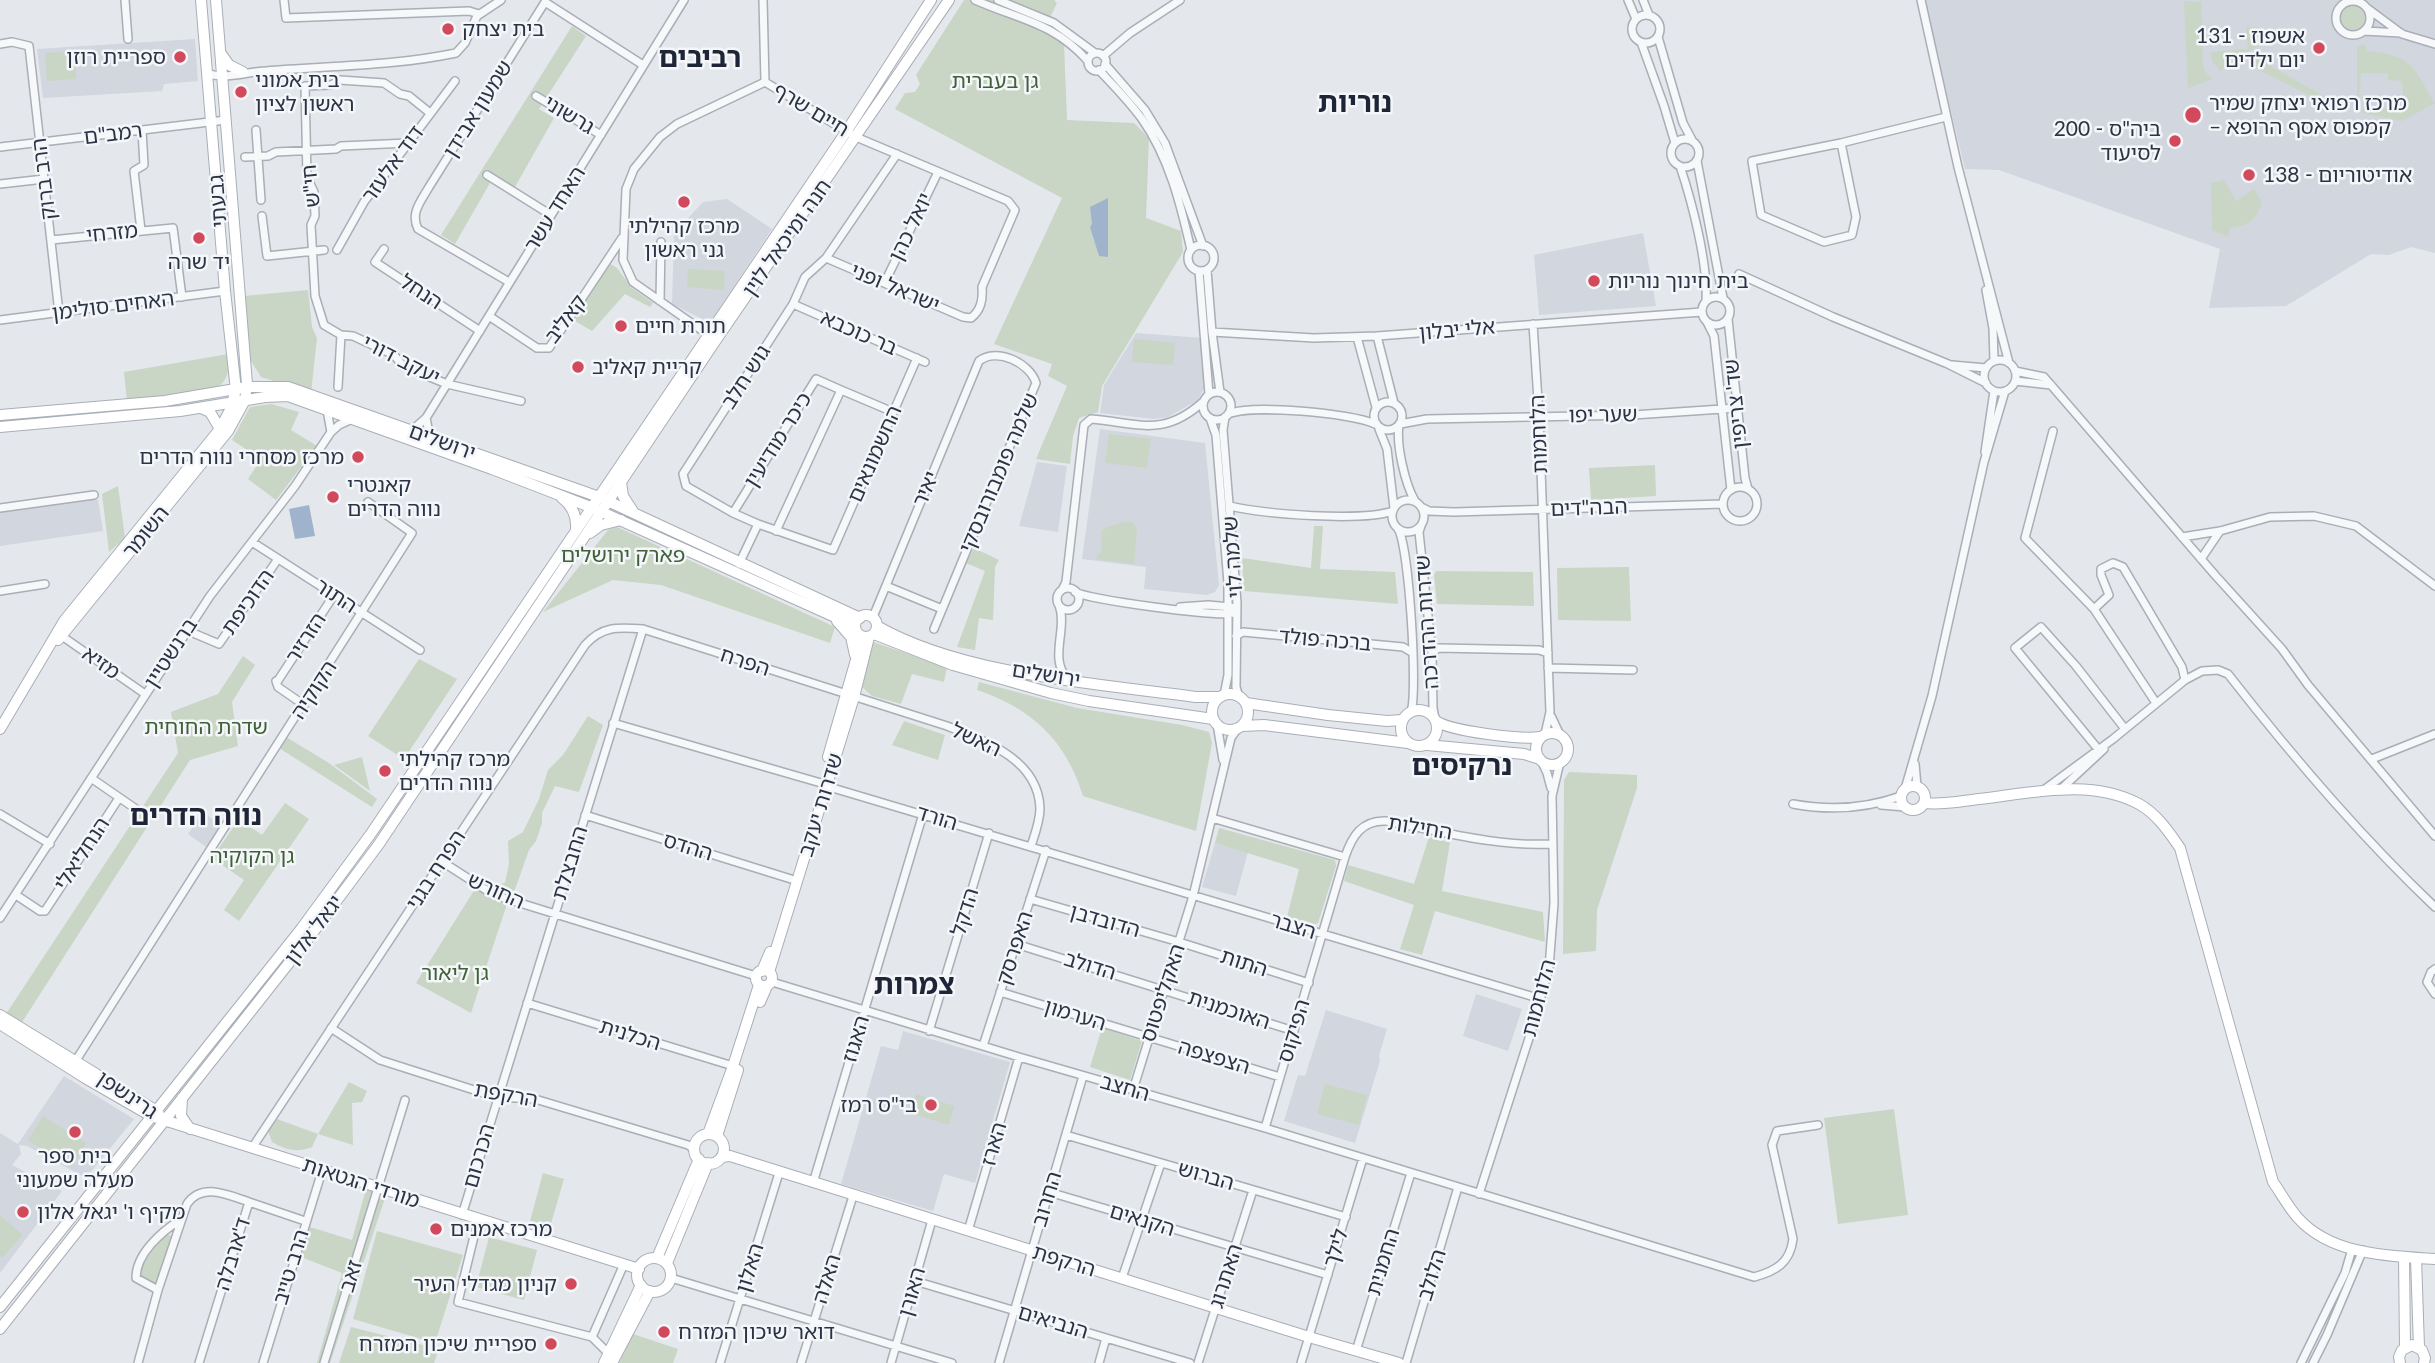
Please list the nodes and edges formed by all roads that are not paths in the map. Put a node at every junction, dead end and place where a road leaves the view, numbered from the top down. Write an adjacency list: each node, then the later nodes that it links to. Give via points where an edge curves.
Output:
1 (125, 0): 23 (street)
2 (201, 0): 33 (street, גבעתי)
3 (216, 0): 27 (street, גבעתי)
4 (284, 0): 17 (street, via 286,18)
5 (501, 0): 17 (street)
6 (684, 0): 30 (street, האחד עשר)
7 (763, 0): 36 (street)
8 (931, 0): 44 (street, חנה ומיכאל לוין)
9 (949, 0): 46 (street, חנה ומיכאל לוין)
10 (975, 0): 29 (street, via 1041,24 1062,36)
11 (998, 0): 28 (street, via 1054,23)
12 (1180, 0): 28 (street)
13 (1628, 0): 19 (street)
14 (1643, 0): 18 (street)
15 (1921, 0): 39 (street)
16 (2366, 8): 20 (street, via 2370,20); 20 (street, via 2353,2 2343,5 2337,14 2344,32); 21 (street)
17 (479, 14): 32 (street, via 466,43 456,53)
18 (1649, 15): 19 (street); 22 (street, via 1660,23)
19 (1636, 19): 24 (street, via 1632,32)
20 (2364, 31): 21 (street)
21 (2402, 34): 26 (street)
22 (1658, 37): 24 (street, via 1651,43); 47 (street)
23 (128, 39)
24 (1641, 42): 50 (street)
25 (0, 44): 48 (street, הרב ברוק, via 29,46)
26 (2435, 44)
27 (221, 51): 32 (street, via 229,65); 34 (street, גבעתי)
28 (1101, 58): 29 (street, via 1090,56); 31 (street); 70 (street, via 1145,110 1165,143)
29 (1087, 61): 31 (street, via 1091,69)
30 (643, 65): 45 (street, האחד עשר); 80 (street, שמעון אבידן, via 545,2 416,209 418,229)
31 (1099, 71): 74 (street, via 1153,136 1175,190)
32 (246, 72): 34 (street)
33 (208, 74): 34 (street); 41 (street, גבעתי)
34 (222, 74): 40 (street, גבעתי)
35 (455, 81): 38 (street, דוד אלעזר)
36 (765, 82): 44 (street, חיים שרף); 67 (street, via 677,124 660,137 634,169 626,189)
37 (536, 96): 45 (street, גרשוני)
38 (430, 113): 49 (street, דוד אלעזר); 53 (street, חי"ש, via 384,82 340,80 305,86)
39 (1947, 117): 51 (street); 78 (street)
40 (226, 120): 41 (street, רמב"ם); 110 (street, גבעתי)
41 (212, 122): 42 (street, רמב"ם); 82 (street, גבעתי)
42 (142, 130): 48 (street, רמב"ם); 66 (street, via 144,165 134,171)
43 (256, 130): 55 (street)
44 (846, 132): 46 (street, חיים שרף); 102 (street, חנה ומיכאל לוין)
45 (601, 135): 64 (street, האחד עשר)
46 (856, 137): 54 (street, חיים שרף); 102 (street, חנה ומיכאל לוין)
47 (1692, 140): 50 (street); 57 (street, via 1700,152)
48 (40, 142): 52 (street, רמב"ם); 61 (street, הרב ברוק)
49 (408, 142): 53 (street); 73 (street, דוד אלעזר, via 364,202)
50 (1675, 143): 58 (street, via 1671,156)
51 (1841, 143): 51 (street, via 1752,161 1761,215 1824,242 1852,235 1857,217)
52 (0, 147)
53 (308, 151): 55 (street); 75 (street, חי"ש, via 307,177 314,192)
54 (897, 154): 59 (street, חיים שרף); 76 (street)
55 (258, 156): 56 (street); 63 (street)
56 (245, 157)
57 (1697, 161): 58 (street); 84 (street)
58 (1680, 166): 86 (street, via 1695,219)
59 (938, 172): 81 (street, יואל כהן); 91 (street, חיים שרף, via 1008,201 1015,210 982,287 983,300 976,314)
60 (487, 175): 64 (street)
61 (44, 179): 62 (street); 68 (street, הרב ברוק)
62 (0, 184)
63 (261, 200)
64 (551, 215): 80 (street, האחד עשר)
65 (262, 216): 75 (street, via 267,256)
66 (141, 230): 68 (street, מזרחי); 83 (street, מזרחי, via 173,228)
67 (624, 236): 85 (street, via 623,260 633,282); 90 (street, קאליב, via 549,348 537,348)
68 (51, 240): 89 (street, הרב ברוק)
69 (661, 242): 85 (street)
70 (1203, 246): 74 (street); 77 (street, via 1214,256 1213,264)
71 (384, 249): 97 (street, הנחל, via 375,262)
72 (324, 250): 75 (street)
73 (337, 250)
74 (1191, 250): 77 (street, via 1189,263)
75 (313, 251): 96 (street, חי"ש, via 315,296)
76 (826, 258): 81 (street, ישראל ופני); 87 (street, גוש חלב, via 805,277)
77 (1203, 270): 98 (street); 125 (street)
78 (1984, 272): 105 (street); 106 (street)
79 (1739, 274): 108 (street)
80 (509, 282): 90 (street, האחד עשר)
81 (885, 282): 91 (street, ישראל ופני)
82 (225, 291): 83 (street, האחים סולימן); 107 (street, גבעתי)
83 (182, 297): 89 (street, האחים סולימן)
84 (1723, 298): 86 (street); 92 (street, via 1730,305)
85 (660, 301): 102 (street)
86 (1706, 301): 88 (street)
87 (793, 304): 103 (street, בר כוכבא); 172 (street, גוש חלב, via 683,474 686,486)
88 (1702, 312): 94 (street); 95 (street, אלי יבלון)
89 (60, 313): 93 (street, האחים סולימן)
90 (489, 316): 97 (street, האחד עשר)
91 (963, 317)
92 (1728, 319): 94 (street, via 1716,325); 133 (street, שד' צריפין)
93 (0, 320)
94 (1707, 322): 136 (street, שד' צריפין, via 1714,336)
95 (1533, 324): 100 (street, אלי יבלון); 142 (street, הלוחמות)
96 (324, 325): 99 (street, יעקב דורי)
97 (480, 331): 114 (street, האחד עשר)
98 (1212, 332): 101 (street, אלי יבלון); 124 (street)
99 (341, 335): 114 (street, יעקב דורי, via 353,336 394,355 403,366); 118 (street)
100 (1377, 336): 101 (street, אלי יבלון); 130 (street)
101 (1357, 337): 132 (street)
102 (709, 339): 156 (street, חנה ומיכאל לוין); 161 (street, חנה ומיכאל לוין)
103 (921, 360): 138 (street, החשמונאים)
104 (979, 361): 187 (street, יאיר); 196 (street, שלמה פומבורובסקי, via 1000,355 1023,365 1037,383)
105 (1994, 361): 106 (street); 109 (street)
106 (2009, 363): 111 (street)
107 (234, 364): 119 (street, גבעתי); 123 (street, via 230,381)
108 (1948, 364): 109 (street); 113 (street)
109 (1986, 368): 113 (street)
110 (246, 369): 116 (street, גבעתי); 117 (street, via 260,380)
111 (2015, 371): 112 (street); 115 (street, via 2044,377)
112 (2015, 381): 115 (street); 122 (street)
113 (1986, 383): 121 (street)
114 (447, 384): 128 (street, יעקב דורי); 143 (street, האחד עשר)
115 (2051, 385): 181 (street)
116 (247, 387): 117 (street, ירושלים); 119 (street, ירושלים); 127 (street, השומר)
117 (288, 387): 151 (street, ירושלים)
118 (338, 387)
119 (236, 390): 123 (street, ירושלים); 129 (street, גבעתי)
120 (841, 390): 138 (street); 172 (street, כיכר מודיעין, via 816,379); 178 (street, כיכר מודיעין)
121 (1994, 391): 122 (street); 155 (street)
122 (2004, 391): 155 (street)
123 (218, 392): 139 (street, ירושלים)
124 (1220, 392): 125 (street); 126 (street)
125 (1206, 398): 144 (street, via 1205,412); 189 (street, via 1162,426 1091,419 1084,425)
126 (1229, 399): 135 (street); 141 (street)
127 (245, 400): 129 (street, ירושלים); 134 (street, ירושלים, via 285,396); 206 (street, השומר, via 228,431)
128 (521, 401)
129 (233, 402): 131 (street, ירושלים); 150 (street, השומר)
130 (1394, 404): 132 (street, via 1385,402); 137 (street)
131 (200, 408): 149 (street, ירושלים); 150 (street, via 210,412)
132 (1376, 408): 140 (street); 148 (street)
133 (1737, 408): 136 (street, שער יפו); 158 (street, שד' צריפין)
134 (327, 410): 145 (street, ירושלים); 152 (street)
135 (1259, 410): 140 (street); 141 (street)
136 (1723, 410): 142 (street, שער יפו); 157 (street, שד' צריפין)
137 (1401, 411): 146 (street, שער יפו); 147 (street)
138 (893, 412): 178 (street, החשמונאים, via 833,550)
139 (0, 415)
140 (1339, 415): 148 (street)
141 (1227, 416): 144 (street); 169 (street, שלמה לוי, via 1223,430)
142 (1539, 416): 146 (street, שער יפו); 167 (street, הלוחמות)
143 (426, 418): 151 (street, האחד עשר); 154 (street)
144 (1210, 418): 198 (street, שלמה לוי, via 1217,447)
145 (352, 419): 152 (street, ברנשטיין); 159 (street, ירושלים)
146 (1427, 419): 147 (street, שער יפו)
147 (1400, 424): 148 (street, via 1390,431); 163 (street, via 1407,485)
148 (1377, 426): 166 (street, via 1387,449)
149 (0, 427)
150 (220, 429): 206 (street, השומר)
151 (411, 431): 154 (street, ירושלים)
152 (331, 432): 182 (street, ברנשטיין)
153 (2053, 432): 197 (street, via 2025,538)
154 (436, 440): 161 (street, ירושלים)
155 (1984, 462): 244 (street)
156 (621, 480): 161 (street, חנה ומיכאל לוין); 171 (street, via 622,496)
157 (1731, 489): 158 (street); 164 (street)
158 (1748, 489): 164 (street, via 1757,505 1749,518 1733,519)
159 (556, 494): 168 (street, ירושלים); 180 (street, via 572,508)
160 (94, 495): 165 (street)
161 (603, 499): 168 (street, חנה ומיכאל לוין); 171 (street, ירושלים)
162 (368, 502): 200 (street, הקוקיה, via 412,533)
163 (1418, 504): 166 (street, via 1405,500); 170 (street, הבה"דים, via 1429,511); 176 (street, via 1424,514)
164 (1723, 504): 167 (street, הבה"דים)
165 (0, 508)
166 (1394, 509): 173 (street); 177 (street)
167 (1542, 509): 170 (street, הבה"דים); 212 (street, הלוחמות)
168 (597, 510): 174 (street, ירושלים); 180 (street, יגאל אלון)
169 (1230, 510): 173 (street); 198 (street, שלמה לוי)
170 (1454, 512): 176 (street, הבה"דים)
171 (634, 513): 185 (street, ירושלים)
172 (733, 513): 175 (street)
173 (1365, 516): 177 (street)
174 (621, 520): 180 (street); 185 (street, ירושלים)
175 (758, 524): 178 (street); 185 (street)
176 (1422, 524): 177 (street, via 1411,532); 211 (street, שדרות ההדרכה, via 1419,532)
177 (1396, 526): 210 (street, שדרות ההדרכה, via 1405,556)
178 (776, 531)
179 (2220, 531): 181 (street); 184 (street); 188 (street, via 2270,517 2314,516 2356,526)
180 (580, 534): 305 (street, יגאל אלון, via 379,844); 307 (street, יגאל אלון, via 301,929)
181 (2182, 537): 184 (street)
182 (252, 542): 183 (street, התור); 204 (street, ברנשטיין)
183 (278, 559): 192 (street, התור); 204 (street, הדוכיפת, via 219,645)
184 (2201, 559): 242 (street, via 2283,649)
185 (737, 567): 199 (street, ירושלים); 201 (street, ירושלים)
186 (45, 584): 190 (street)
187 (886, 586): 196 (street); 205 (street, יאיר)
188 (2435, 586)
189 (1062, 590): 191 (street); 194 (street)
190 (0, 591)
191 (1075, 592): 193 (street); 195 (street)
192 (334, 595): 200 (street, התור); 225 (street, הזרזיר, via 276,681)
193 (1097, 598): 195 (street); 198 (street, via 1166,608)
194 (1059, 606): 195 (street, via 1064,610); 208 (street)
195 (1075, 606): 208 (street)
196 (942, 609): 203 (street, שלמה פומבורובסקי)
197 (2094, 609): 219 (street, via 2109,595 2101,569 2113,563 2123,567 2182,667); 224 (street)
198 (1231, 610): 207 (street, שלמה לוי); 222 (street, שלמה לוי, via 1228,675)
199 (825, 612): 201 (street, ירושלים); 214 (street, via 851,637)
200 (363, 613): 209 (street, התור); 225 (street, הקוקיה)
201 (858, 622): 205 (street); 205 (street, via 865,615)
202 (643, 629): 221 (street, הפרח); 231 (street, החבצלת); 271 (street, הפרח בגני, via 606,629 584,645)
203 (934, 629)
204 (186, 630): 220 (street, ברנשטיין)
205 (871, 630): 214 (street, שדרות יעקב); 217 (street, ירושלים, via 955,657); 221 (street, שדרות יעקב); 230 (street, ירושלים, via 953,665 1051,693)
206 (59, 634): 220 (street, מזיא); 233 (street, השומר)
207 (1236, 636): 210 (street, ברכה פולד, via 1243,632 1404,647); 223 (street, שלמה לוי, via 1236,688)
208 (1061, 637): 213 (street)
209 (420, 650)
210 (1413, 653): 226 (street, שדרות ההדרכה)
211 (1432, 653): 212 (street, via 1438,648); 229 (street, שדרות ההדרכה)
212 (1548, 653): 215 (street, הלוחמות)
213 (1058, 660): 217 (street); 218 (street)
214 (856, 662): 221 (street, שדרות יעקב)
215 (1548, 668): 216 (street); 227 (street, הלוחמות)
216 (1633, 670)
217 (1040, 675): 218 (street, ירושלים)
218 (1068, 679): 222 (street, ירושלים, via 1196,697)
219 (2185, 680): 224 (street); 276 (street, via 2202,671 2228,674 2357,828)
220 (145, 694): 247 (street, ברנשטיין)
221 (850, 696): 248 (street, שדרות יעקב); 268 (street, האשל, via 947,726 1007,753 1036,787 1040,809)
222 (1222, 696): 223 (street, via 1232,694); 230 (street, via 1213,706)
223 (1242, 700): 228 (street, via 1328,715); 232 (street, via 1247,718)
224 (2156, 704): 234 (street)
225 (304, 705): 299 (street, הקוקיה)
226 (1411, 712): 228 (street); 229 (street, via 1423,710)
227 (1550, 712): 236 (street, הלוחמות); 237 (street, הלוחמות)
228 (1402, 720): 239 (street, via 1401,732)
229 (1435, 720): 237 (street, via 1452,728 1525,738); 240 (street, via 1437,734)
230 (1215, 722): 232 (street, via 1226,730); 246 (street)
231 (613, 723): 248 (street, הורד); 262 (street, החבצלת)
232 (1240, 727): 239 (street, via 1264,725); 246 (street, via 1231,738)
233 (0, 729)
234 (2125, 729): 238 (street); 241 (street, via 2041,627 2015,648)
235 (2435, 734): 242 (street)
236 (1560, 735): 237 (street); 245 (street, via 1568,749)
237 (1543, 736): 243 (street, via 1536,746)
238 (2113, 739): 241 (street); 250 (street)
239 (1408, 743): 240 (street)
240 (1427, 745): 243 (street, via 1524,754)
241 (2098, 749): 252 (street)
242 (2372, 759): 265 (street)
243 (1540, 760): 245 (street, via 1550,765); 253 (street, הלוחמות)
244 (1915, 760): 249 (street); 251 (street)
245 (1560, 762): 253 (street, הלוחמות)
246 (1223, 768): 263 (street)
247 (90, 778): 254 (street); 266 (street, ברנשטיין)
248 (823, 785): 261 (street, הורד); 272 (street, שדרות יעקב); 283 (street, שדרות יעקב)
249 (1917, 786): 251 (street); 255 (street)
250 (2061, 789): 252 (street); 339 (street, via 2107,791 2141,805 2180,848 2273,1182 2298,1219 2331,1243)
251 (1903, 792): 257 (street); 258 (street)
252 (2042, 792): 255 (street, via 1972,800)
253 (1552, 796): 267 (street, הלוחמות)
254 (119, 797): 259 (street); 273 (street, הנחליאלי, via 45,911)
255 (1925, 799): 258 (street, via 1916,810)
256 (1793, 804): 257 (street, via 1852,809)
257 (1876, 805): 258 (street)
258 (1905, 807)
259 (136, 809)
260 (0, 814): 266 (street)
261 (923, 814): 264 (street, הורד); 290 (street, האגוז)
262 (585, 815): 272 (street, ההדס); 277 (street, החבצלת)
263 (1212, 818): 270 (street); 274 (street)
264 (989, 833): 268 (street, הורד); 294 (street, הדקל)
265 (2435, 836)
266 (50, 844): 273 (street, ברנשטיין)
267 (1552, 844): 270 (street, החילות, via 1507,842 1379,820 1356,833); 288 (street, הלוחמות, via 1552,943)
268 (1031, 846): 269 (street, הורד)
269 (1046, 850): 274 (street, הצבר); 275 (street, האפרסק)
270 (1345, 857): 279 (street, החילות)
271 (441, 862): 277 (street, החורש, via 494,895); 293 (street, הפרח בגני)
272 (791, 879): 283 (street, שדרות יעקב)
273 (16, 895): 278 (street, ברנשטיין)
274 (1193, 897): 279 (street, הצבר); 280 (street, האקליפטוס)
275 (1030, 899): 280 (street, הדובדבן); 281 (street, האפרסק)
276 (2435, 907)
277 (555, 914): 283 (street, החצב); 289 (street, החבצלת)
278 (0, 918)
279 (1323, 935): 284 (street, הפיקוס); 288 (street, הצבר)
280 (1179, 942): 284 (street, התות); 285 (street, האקליפטוס)
281 (1016, 944): 285 (street, הדולב); 286 (street, האפרסק)
282 (2435, 969): 287 (street, via 2427,982)
283 (764, 979): 290 (street, החצב); 300 (street, שדרות יעקב); 312 (street, שדרות יעקב)
284 (1308, 983): 295 (street, הפיקוס)
285 (1164, 989): 295 (street, האוכמנית); 296 (street, האקליפטוס)
286 (1000, 992): 296 (street, הערמון); 297 (street, האפרסק)
287 (2435, 994)
288 (1541, 999): 327 (street, הלוחמות)
289 (527, 1003): 300 (street, הכלנית); 304 (street, החבצלת)
290 (864, 1011): 294 (street, החצב); 322 (street, האגוז)
291 (0, 1015): 299 (street, גרינשפן)
292 (0, 1024): 299 (street, גרינשפן)
293 (331, 1028): 304 (street, הרקפת, via 380,1060); 314 (street, הפרח בגני)
294 (929, 1031): 297 (street, החצב)
295 (1294, 1031): 302 (street, הפיקוס)
296 (1149, 1037): 302 (street, הצפצפה); 303 (street, האקליפטוס)
297 (983, 1046): 298 (street, החצב)
298 (1019, 1058): 301 (street, החצב); 337 (street, הארז)
299 (73, 1065): 307 (street, גרינשפן)
300 (733, 1066): 312 (street, שדרות יעקב)
301 (1083, 1076): 303 (street, החצב); 313 (street, החרוב)
302 (1280, 1077): 310 (street, הפיקוס)
303 (1132, 1090): 310 (street, החצב)
304 (496, 1097): 315 (street, הרקפת, via 536,1099); 330 (street, הכרכום)
305 (182, 1098): 308 (street, יגאל אלון); 311 (street, via 181,1116)
306 (405, 1100): 324 (street, זאב)
307 (153, 1113): 308 (street, גרינשפן); 354 (street, יגאל אלון)
308 (163, 1120): 311 (street, מורדי הגטאות); 358 (street, יגאל אלון)
309 (1818, 1125): 327 (street, החצב, via 1777,1131 1773,1137 1793,1239 1784,1264 1754,1277)
310 (1265, 1128): 317 (street, החצב)
311 (191, 1129): 314 (street, מורדי הגטאות)
312 (712, 1135): 315 (street); 316 (street, via 723,1143)
313 (1066, 1135): 318 (street, הברוש); 326 (street, החרוב)
314 (252, 1148): 319 (street, מורדי הגטאות)
315 (697, 1152): 316 (street); 344 (street, via 681,1224)
316 (725, 1154): 320 (street, הרקפת)
317 (1363, 1158): 321 (street, החצב); 331 (street, לילך)
318 (1161, 1163): 325 (street, הברוש); 335 (street)
319 (322, 1171): 324 (street, מורדי הגטאות); 336 (street, הרב טייב)
320 (779, 1173): 322 (street, הרקפת); 353 (street, האלון)
321 (1411, 1173): 323 (street, החצב); 365 (street, החמנית)
322 (813, 1183): 328 (street, הרקפת)
323 (1458, 1187): 327 (street, החצב); 382 (street, הלולב)
324 (378, 1188): 330 (street, מורדי הגטאות); 371 (street, זאב)
325 (1253, 1190): 331 (street, הברוש); 338 (street, האתרוג)
326 (1049, 1192): 335 (street, הקנאים); 340 (street, החרוב)
327 (1479, 1194)
328 (853, 1195): 334 (street, הרקפת); 357 (street, האלה)
329 (249, 1202): 332 (street, via 217,1191 201,1192 191,1198); 336 (street, ד'ארבלה); 369 (street, ד'ארבלה)
330 (461, 1215): 333 (street, מורדי הגטאות)
331 (1346, 1217): 347 (street, לילך)
332 (180, 1220): 352 (street); 352 (street, via 156,1240 136,1267 136,1278)
333 (478, 1220): 345 (street, מורדי הגטאות); 359 (street, via 458,1302)
334 (932, 1220): 337 (street, הרקפת); 350 (street, האורן)
335 (1142, 1220): 338 (street, הקנאים); 349 (street)
336 (305, 1221): 370 (street, הרב טייב)
337 (968, 1231): 340 (street, הרקפת)
338 (1235, 1247): 347 (street, הקנאים); 355 (street, האתרוג)
339 (2357, 1250): 341 (street); 383 (street); 384 (street)
340 (1031, 1251): 349 (street, הרקפת); 356 (street, החרוב)
341 (2404, 1257): 342 (street); 363 (street)
342 (2416, 1258): 343 (street); 364 (street)
343 (2435, 1259)
344 (662, 1261): 346 (street, via 646,1261); 348 (street)
345 (624, 1264): 346 (street, מורדי הגטאות); 359 (street)
346 (639, 1269): 351 (street, via 638,1277)
347 (1328, 1275): 360 (street, לילך)
348 (671, 1278): 351 (street, via 661,1290); 353 (street)
349 (1122, 1278): 355 (street, הרקפת)
350 (915, 1281): 356 (street, הנביאים); 362 (street, האורן)
351 (646, 1288): 367 (street)
352 (158, 1290): 368 (street)
353 (740, 1298): 357 (street); 372 (street, האלון)
354 (0, 1307)
355 (1216, 1308): 360 (street, הרקפת); 379 (street, האתרוג)
356 (1014, 1311): 361 (street, הנביאים); 376 (street, החרוב)
357 (814, 1321): 362 (street); 373 (street, האלה)
358 (0, 1329)
359 (592, 1337): 367 (street)
360 (1309, 1337): 365 (street, הרקפת); 380 (street, לילך)
361 (1106, 1338): 377 (street); 378 (street, הנביאים)
362 (897, 1346): 374 (street, האורן); 375 (street)
363 (2405, 1347): 364 (street); 385 (street)
364 (2419, 1347): 366 (street)
365 (1356, 1351): 381 (street, הרקפת)
366 (2428, 1359)
367 (608, 1360)
368 (138, 1363)
369 (199, 1363)
370 (263, 1363)
371 (324, 1363)
372 (720, 1363)
373 (801, 1363)
374 (891, 1363)
375 (952, 1363)
376 (999, 1363)
377 (1099, 1363)
378 (1190, 1363)
379 (1198, 1363)
380 (1301, 1363)
381 (1399, 1363)
382 (1406, 1363)
383 (2301, 1363)
384 (2313, 1363)
385 (2400, 1363)

